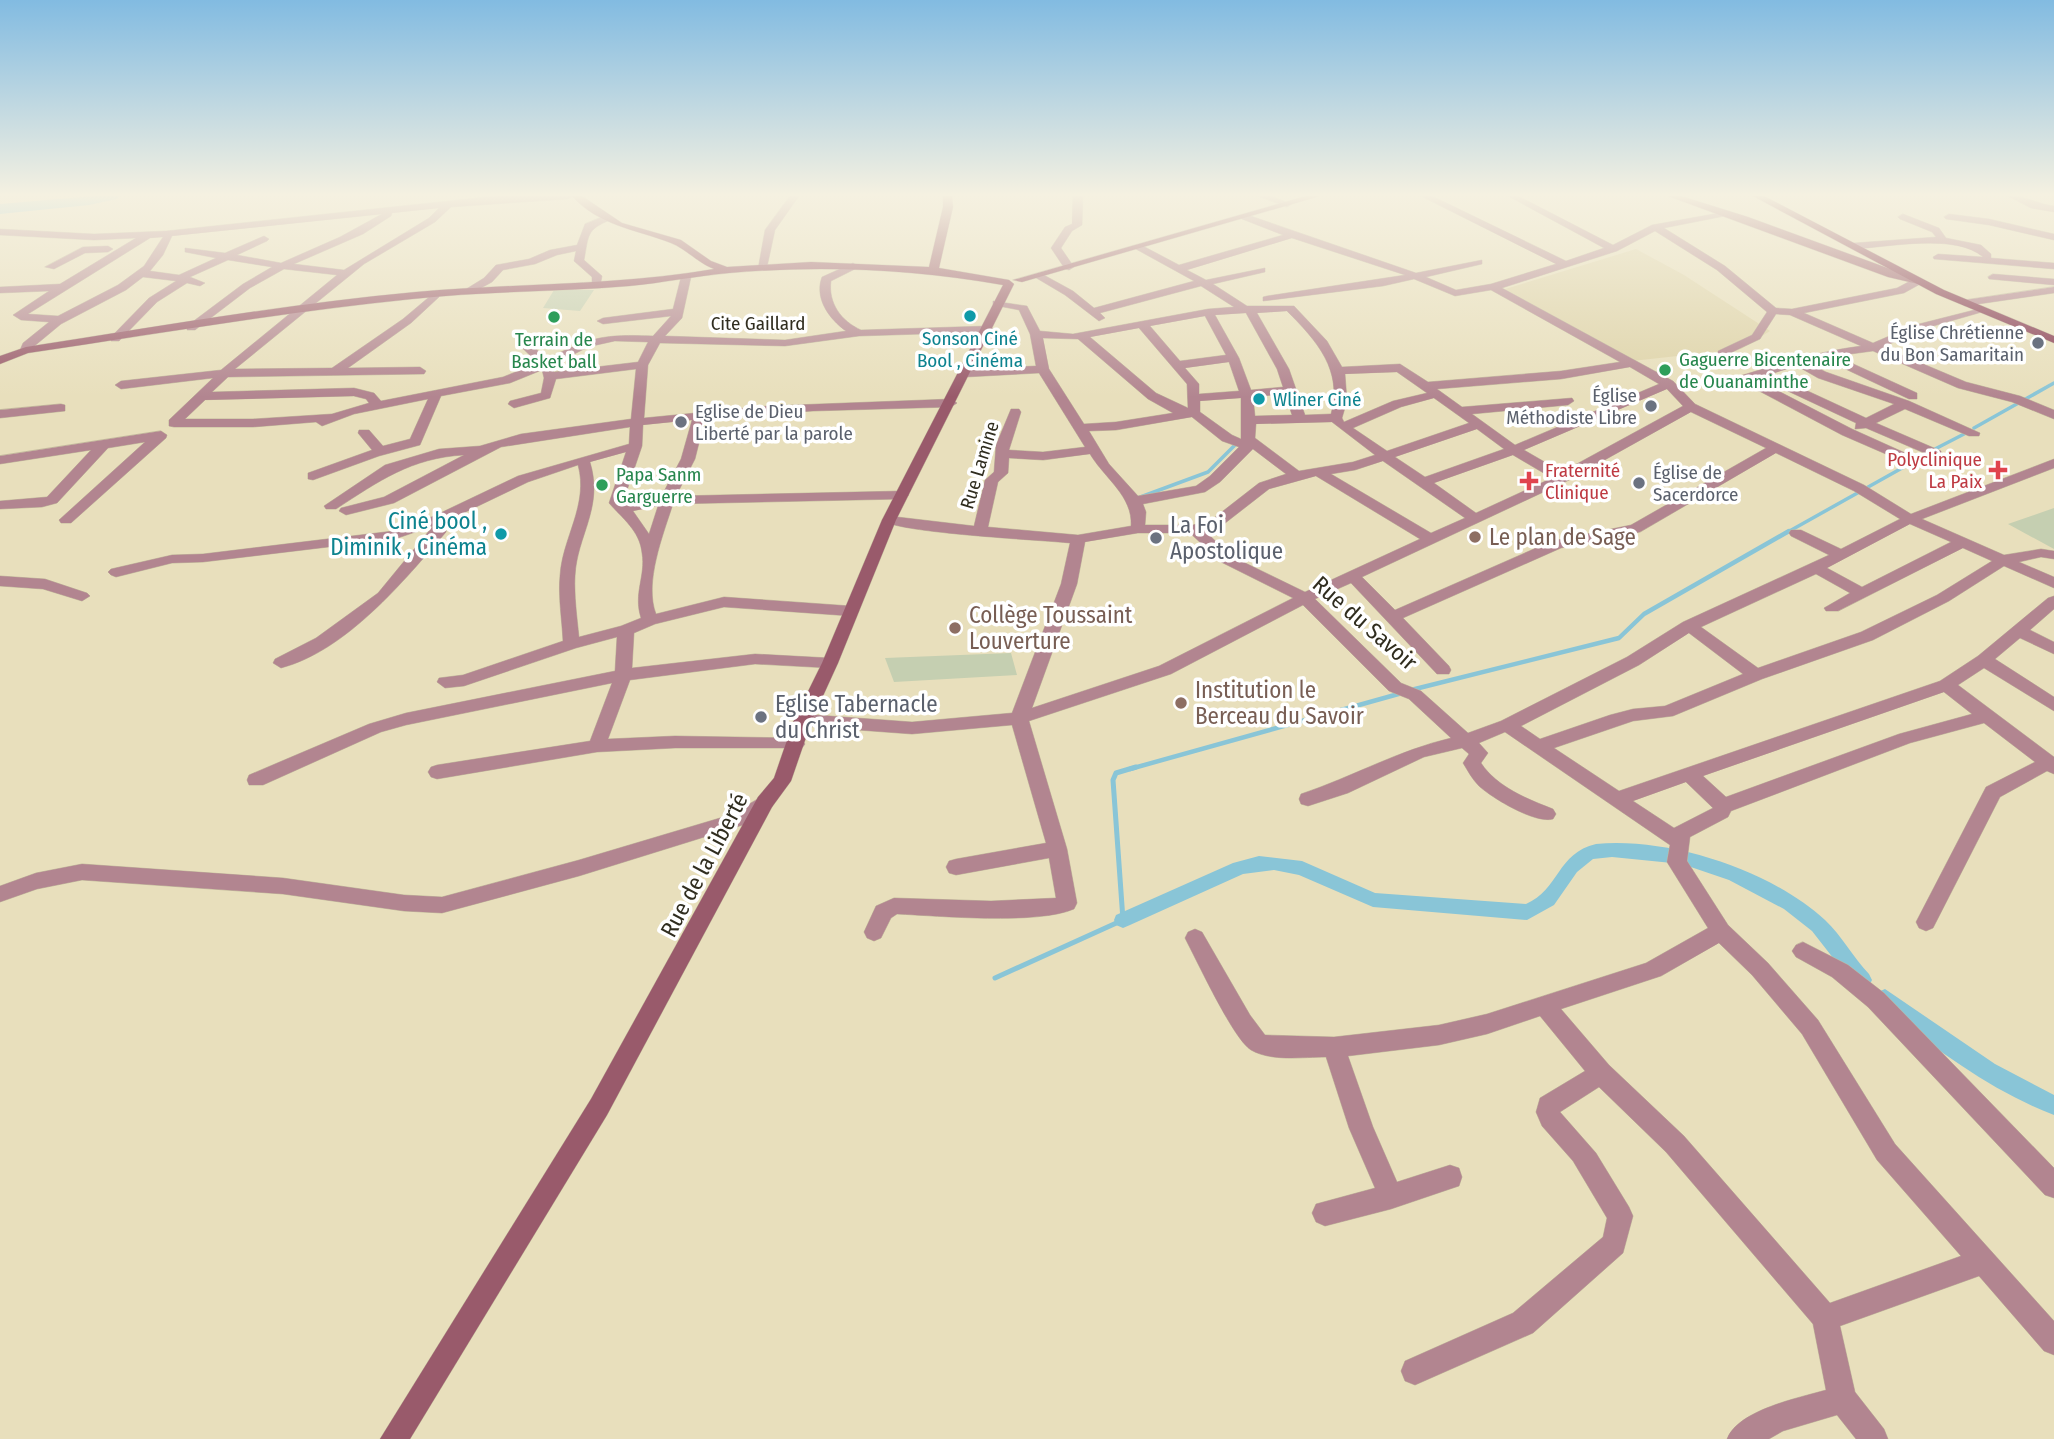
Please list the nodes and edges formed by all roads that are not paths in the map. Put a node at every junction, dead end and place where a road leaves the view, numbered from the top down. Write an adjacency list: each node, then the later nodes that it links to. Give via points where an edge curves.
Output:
1 (57, 263): 27 (street)
2 (103, 263): 46 (street)
3 (153, 263): 35 (street)
4 (214, 263): 39 (street)
5 (267, 263): 24 (street)
6 (288, 263): 24 (street)
7 (359, 263): 34 (street)
8 (524, 263): 50 (street, via 500,267)
9 (582, 263): 45 (street, via 597,276)
10 (707, 263): 31 (street)
11 (763, 263): 28 (street)
12 (935, 263): 32 (street)
13 (1066, 263): 29 (street)
14 (1083, 263): 29 (street)
15 (1167, 263): 30 (street)
16 (1198, 263): 30 (street)
17 (1377, 263): 36 (street)
18 (1472, 263): 36 (street)
19 (1713, 263): 59 (street)
20 (1860, 263): 40 (street)
21 (1885, 263): 40 (main road)
22 (2028, 263): 26 (street)
23 (1565, 264): 47 (street)
24 (283, 266): 34 (street); 64 (street, via 245,287)
25 (853, 266): 28 (street); 32 (street); 68 (street, Cite Gaillard, via 826,279 823,290 829,307)
26 (2054, 266)
27 (50, 267)
28 (762, 267): 31 (street)
29 (1069, 267): 44 (street)
30 (1178, 269): 41 (street)
31 (726, 270): 37 (street)
32 (933, 270): 44 (street)
33 (1261, 270): 41 (street)
34 (346, 273): 55 (street)
35 (144, 274): 39 (street); 61 (street)
36 (1413, 275): 47 (street, via 1455,293); 53 (street)
37 (686, 277): 45 (street); 56 (street)
38 (1993, 277): 42 (street)
39 (183, 279): 43 (street); 71 (street, via 153,300)
40 (1918, 281): 52 (main road); 60 (street, via 1900,291)
41 (1204, 282): 53 (street); 57 (street)
42 (2054, 282)
43 (200, 284)
44 (1014, 284): 57 (street, via 1069,293); 65 (street, Rue de la Liberté); 69 (street)
45 (596, 285): 50 (street)
46 (58, 287): 48 (street); 61 (street, via 19,314)
47 (1493, 287): 83 (street)
48 (0, 290)
49 (2054, 290): 52 (street)
50 (468, 291): 51 (street)
51 (435, 295): 55 (street); 90 (street, via 407,321)
52 (1965, 303): 54 (main road)
53 (1243, 307): 58 (street); 89 (street, via 1290,308 1319,337); 96 (street, via 1277,358)
54 (1978, 310): 73 (main road); 76 (street, via 1919,327)
55 (302, 312): 64 (street); 91 (street)
56 (678, 312): 62 (street); 72 (street)
57 (1091, 312): 66 (street)
58 (1208, 312): 63 (street); 80 (street)
59 (1773, 312): 60 (street); 78 (street, via 1756,337)
60 (1792, 312): 76 (street)
61 (61, 320): 77 (street)
62 (603, 321)
63 (1142, 324): 66 (street); 85 (street)
64 (191, 328): 71 (street)
65 (987, 329): 68 (street, Cite Gaillard); 92 (street, Rue de la Liberté)
66 (1111, 330): 70 (street)
67 (747, 333): 75 (street)
68 (859, 333): 75 (street, Cite Gaillard, via 785,343)
69 (1036, 334): 70 (street); 86 (street)
70 (1081, 336): 112 (street, via 1152,396)
71 (115, 339): 77 (street)
72 (656, 339): 75 (street, Cite Gaillard); 84 (street); 87 (street, Cite Gaillard, via 600,340 570,350)
73 (2054, 340)
74 (521, 341): 87 (street)
75 (733, 342)
76 (1871, 348): 79 (street); 114 (street)
77 (26, 350): 81 (street)
78 (1722, 353)
79 (1822, 354): 82 (street); 102 (street)
80 (1233, 358): 85 (street); 99 (street)
81 (0, 360)
82 (1796, 361): 93 (street); 102 (street, via 1822,375)
83 (1633, 363): 94 (street); 97 (street)
84 (642, 365): 87 (street); 116 (street)
85 (1178, 365): 101 (street, via 1193,384)
86 (1043, 369): 92 (street); 124 (street)
87 (549, 370): 98 (street); 105 (street, via 546,395)
88 (420, 371): 90 (street)
89 (1339, 371): 97 (street, via 1400,368); 120 (street)
90 (335, 372): 91 (street)
91 (227, 373): 95 (street); 100 (street)
92 (966, 373): 104 (street, Rue de la Liberté)
93 (1760, 373): 122 (street); 125 (street, via 1739,380)
94 (1669, 384): 107 (street); 135 (street)
95 (121, 385)
96 (1290, 390): 99 (street); 118 (street)
97 (1432, 390): 109 (street); 120 (street)
98 (436, 394): 106 (street); 136 (street, via 415,442)
99 (1246, 394): 101 (street); 117 (street)
100 (203, 396): 106 (street, via 354,392 370,396); 121 (street)
101 (1193, 398): 112 (street)
102 (1909, 400): 122 (street); 127 (street)
103 (1568, 401): 109 (street)
104 (951, 403): 113 (street); 151 (street, Rue de la Liberté)
105 (514, 404)
106 (378, 405): 115 (street)
107 (1691, 407): 132 (street); 148 (street)
108 (61, 408): 111 (street)
109 (1460, 411): 123 (street)
110 (1015, 412): 137 (street, Rue Lamine)
111 (0, 414)
112 (1194, 414): 124 (street); 129 (street, via 1227,438)
113 (699, 415): 116 (street); 152 (street, via 688,459)
114 (2054, 415)
115 (338, 416): 119 (street); 121 (street)
116 (638, 420): 131 (street); 133 (street, via 501,442)
117 (1251, 420): 118 (street); 129 (street)
118 (1300, 420): 120 (street)
119 (322, 422)
120 (1340, 422): 139 (street)
121 (174, 423): 128 (street)
122 (1866, 423): 125 (street); 138 (street)
123 (1479, 424): 135 (street); 139 (street)
124 (1080, 428): 134 (street)
125 (1847, 432): 143 (street)
126 (363, 433): 136 (street)
127 (1974, 433)
128 (160, 436): 130 (street); 160 (street)
129 (1248, 442): 146 (street); 150 (street, via 1215,480 1200,489)
130 (103, 445): 141 (street); 153 (street, via 52,500)
131 (635, 446): 140 (street); 155 (street, via 616,503)
132 (1775, 448): 159 (street); 184 (street, via 1635,529 1557,544)
133 (485, 449): 144 (street, via 443,452); 156 (street, via 389,500)
134 (1094, 450): 137 (street, via 1043,456); 150 (street)
135 (1514, 450): 148 (street); 149 (street)
136 (377, 452): 144 (street); 147 (street)
137 (1002, 454): 162 (street, Rue Lamine, via 1001,473 992,480)
138 (1936, 454)
139 (1385, 456): 145 (street); 149 (street)
140 (583, 460): 158 (street, via 523,480); 189 (street, via 588,477 586,508 567,574)
141 (2, 461)
142 (2054, 463): 159 (street)
143 (1918, 464)
144 (390, 468): 154 (street)
145 (1319, 472): 146 (street); 167 (street)
146 (1296, 475): 164 (street, via 1264,486 1219,521)
147 (313, 476)
148 (1562, 478): 157 (street)
149 (1422, 483): 157 (street)
150 (1128, 493): 163 (street, via 1139,512)
151 (902, 495): 152 (street); 161 (street, Rue de la Liberté)
152 (668, 500): 155 (street); 169 (street)
153 (0, 505)
154 (331, 506)
155 (624, 508): 169 (street, via 642,531)
156 (346, 511)
157 (1475, 517): 167 (street)
158 (439, 519): 174 (street, via 395,535 183,558); 192 (street, via 441,529 383,596 323,642)
159 (1910, 519): 168 (street); 170 (street)
160 (66, 520)
161 (889, 520): 162 (street); 183 (street, Rue de la Liberté)
162 (980, 529): 166 (street)
163 (1138, 529): 164 (street); 166 (street)
164 (1194, 529): 180 (street, Rue du Savoir, via 1226,559)
165 (1796, 533): 170 (street)
166 (1078, 539): 201 (street, via 1069,584)
167 (1432, 540): 175 (street)
168 (1963, 542): 172 (street); 178 (street)
169 (650, 553): 185 (street, via 644,603)
170 (1841, 555): 173 (street)
171 (2054, 555): 172 (street)
172 (2004, 560): 177 (street); 195 (street, via 1954,592 1867,636)
173 (1816, 568): 178 (street); 186 (street)
174 (116, 572)
175 (1353, 576): 180 (street); 184 (street)
176 (0, 581): 179 (street, via 45,584)
177 (2054, 583)
178 (1861, 592): 182 (street)
179 (82, 596)
180 (1306, 598): 201 (street, via 1165,670); 204 (street, Rue du Savoir, via 1395,688 1407,692)
181 (2053, 604): 188 (street)
182 (1832, 608)
183 (851, 611): 185 (street, via 724,602); 193 (street, Rue de la Liberté)
184 (1394, 616): 194 (street)
185 (650, 620): 187 (street)
186 (1689, 626): 195 (street); 203 (street, via 1633,661)
187 (626, 631): 189 (street); 196 (street)
188 (2020, 631): 190 (street); 191 (street)
189 (571, 644): 197 (street, via 464,680)
190 (2054, 649)
191 (1984, 660): 198 (street); 199 (street)
192 (281, 663)
193 (830, 663): 196 (street, via 758,659); 202 (street, Rue de la Liberté)
194 (1443, 670)
195 (1756, 675): 207 (street, via 1667,712 1610,721)
196 (623, 676): 206 (street); 211 (street, via 406,719)
197 (445, 682)
198 (1946, 685): 200 (street); 210 (street)
199 (2054, 705)
200 (1987, 716): 208 (street); 215 (street, via 1905,738)
201 (1019, 718): 202 (street, via 912,728); 217 (street)
202 (803, 720): 205 (street, Rue de la Liberté)
203 (1507, 725): 204 (street); 207 (street)
204 (1465, 741): 212 (street, via 1419,752); 216 (street, Rue du Savoir, via 1479,753 1472,763 1476,772 1524,806)
205 (796, 744): 206 (street); 214 (street, Rue de la Liberté, via 782,782)
206 (597, 746): 209 (street)
207 (1539, 746): 213 (street)
208 (2051, 765): 221 (street, via 1993,792)
209 (437, 772)
210 (1689, 774): 213 (street); 215 (street)
211 (256, 780)
212 (1308, 799)
213 (1617, 799): 218 (street)
214 (765, 802): 220 (street, via 736,820 442,905 283,886 82,872); 238 (street, Rue de la Liberté, via 599,1107)
215 (1723, 806): 218 (street, via 1721,813 1681,833)
216 (1546, 814)
217 (1057, 849): 219 (street); 223 (street, via 1068,898 1064,905 991,909 894,906 883,912)
218 (1678, 850): 222 (street)
219 (956, 867)
220 (0, 894)
221 (1926, 922)
222 (1721, 931): 226 (street, via 1653,970); 233 (street, via 1810,1027 1886,1152)
223 (874, 932)
224 (1195, 938): 227 (street, via 1257,1042)
225 (1803, 951): 230 (street, via 1840,971 1877,1000)
226 (1544, 1004): 227 (street, via 1439,1035); 228 (street)
227 (1334, 1047): 231 (street, via 1361,1128)
228 (1601, 1073): 234 (street, via 1675,1144); 236 (street, via 1548,1106 1547,1111 1551,1122 1577,1147 1620,1216 1614,1244 1523,1323)
229 (1450, 1177): 231 (street)
230 (2054, 1186)
231 (1391, 1197): 232 (street)
232 (1325, 1213)
233 (1983, 1261): 234 (street); 235 (street)
234 (1825, 1318): 237 (street)
235 (2054, 1341)
236 (1415, 1371)
237 (1842, 1399): 239 (street, via 1777,1418); 240 (street)
238 (394, 1439)
239 (1741, 1439)
240 (1874, 1439)

